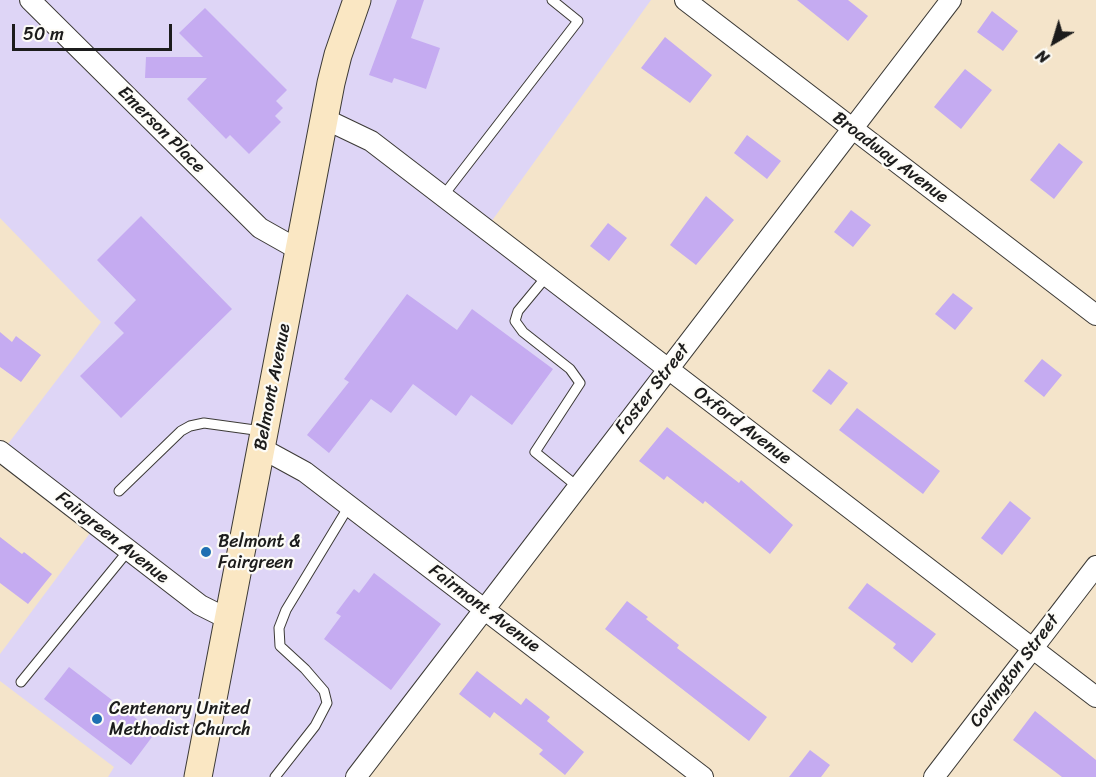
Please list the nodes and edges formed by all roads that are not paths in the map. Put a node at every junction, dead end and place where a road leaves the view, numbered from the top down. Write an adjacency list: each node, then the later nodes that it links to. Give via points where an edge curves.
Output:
1 (30, 0): 9 (street, Emerson Place, via 260,228)
2 (357, 0): 6 (main road, Belmont Avenue, via 338,55)
3 (552, 0): 8 (lane, via 578,21)
4 (685, 0): 7 (street, Broadway Avenue)
5 (951, 0): 7 (street, Foster Street)
6 (325, 119): 8 (street, Oxford Avenue, via 371,141); 9 (main road, Belmont Avenue)
7 (853, 129): 11 (street, Broadway Avenue); 12 (street, Foster Street)
8 (443, 196): 10 (street, Oxford Avenue)
9 (299, 250): 13 (main road, Belmont Avenue)
10 (547, 276): 12 (street, Oxford Avenue); 15 (lane, via 518,311 515,321 523,332 570,369 580,383 535,452)
11 (1096, 315)
12 (668, 369): 15 (street, Foster Street); 22 (street, Oxford Avenue)
13 (263, 439): 16 (lane, via 204,423 190,426); 17 (street, Fairmont Avenue); 21 (main road, Belmont Avenue)
14 (0, 452): 18 (street, Fairgreen Avenue)
15 (578, 487): 20 (street, Foster Street)
16 (119, 491)
17 (349, 506): 20 (street, Fairmont Avenue); 26 (lane, via 279,628 280,646 324,691 327,703 315,726)
18 (128, 551): 21 (street, Fairgreen Avenue, via 200,605); 23 (lane)
19 (1096, 566): 22 (street, Covington Street)
20 (484, 609): 27 (street, Foster Street); 28 (street, Fairmont Avenue)
21 (228, 620): 25 (main road, Belmont Avenue)
22 (1033, 648): 24 (street, Oxford Avenue); 29 (street, Covington Street)
23 (21, 682)
24 (1096, 697)
25 (198, 777)
26 (275, 777)
27 (356, 777)
28 (703, 777)
29 (934, 777)

